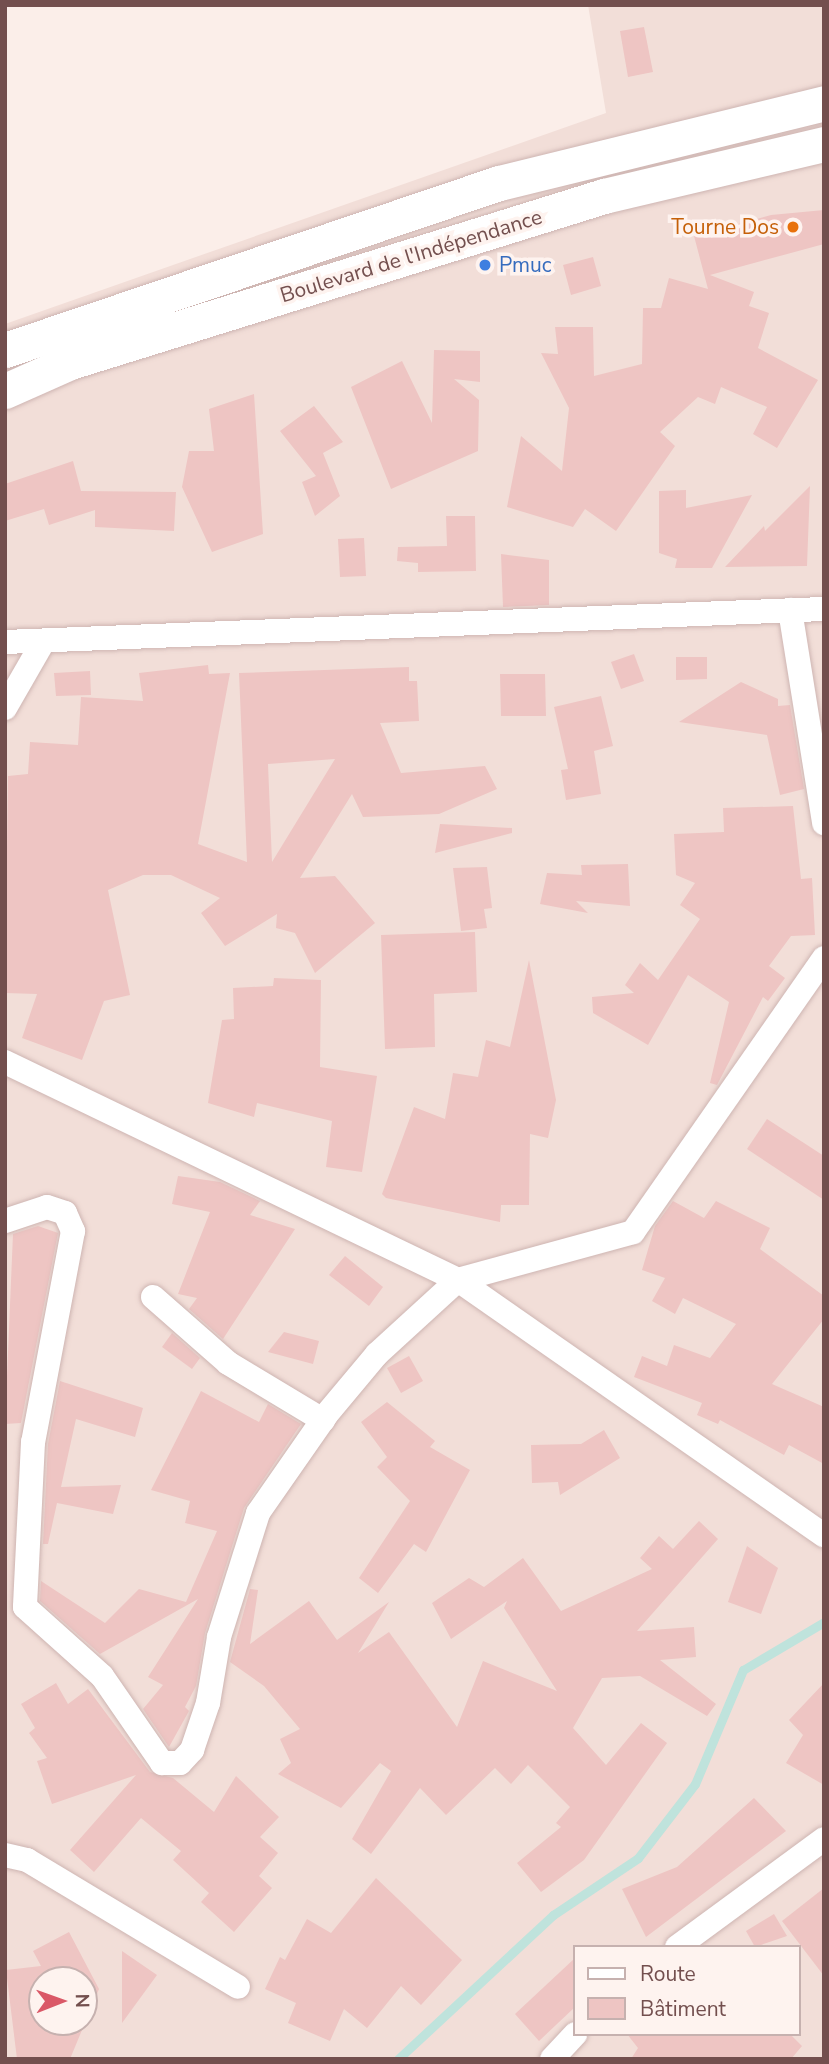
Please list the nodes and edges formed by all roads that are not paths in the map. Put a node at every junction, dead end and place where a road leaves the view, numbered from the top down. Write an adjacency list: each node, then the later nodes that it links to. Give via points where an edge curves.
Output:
1 (824, 103): 3 (main road, Boulevard de l'Indépendance, via 499,183)
2 (824, 144): 4 (main road, Boulevard de l'Indépendance, via 604,196 70,362)
3 (5, 350)
4 (5, 391)
5 (824, 609): 6 (street)
6 (790, 610): 8 (street); 10 (street)
7 (5, 642): 8 (street)
8 (43, 642): 9 (street)
9 (5, 708)
10 (824, 823)
11 (824, 958): 14 (street, via 633,1232)
12 (5, 1062): 14 (street)
13 (5, 1220): 16 (street, via 47,1207 65,1213 73,1231 33,1442 25,1607 102,1676 162,1763 180,1763 192,1750 258,1513)
14 (458, 1280): 16 (street, via 377,1354); 17 (street)
15 (153, 1297): 16 (street, via 228,1363)
16 (323, 1420)
17 (824, 1535)
18 (824, 1839): 20 (street)
19 (5, 1855): 21 (street, via 27,1860)
20 (680, 1945)
21 (238, 1987)
22 (574, 2035): 23 (street)
23 (552, 2059)

